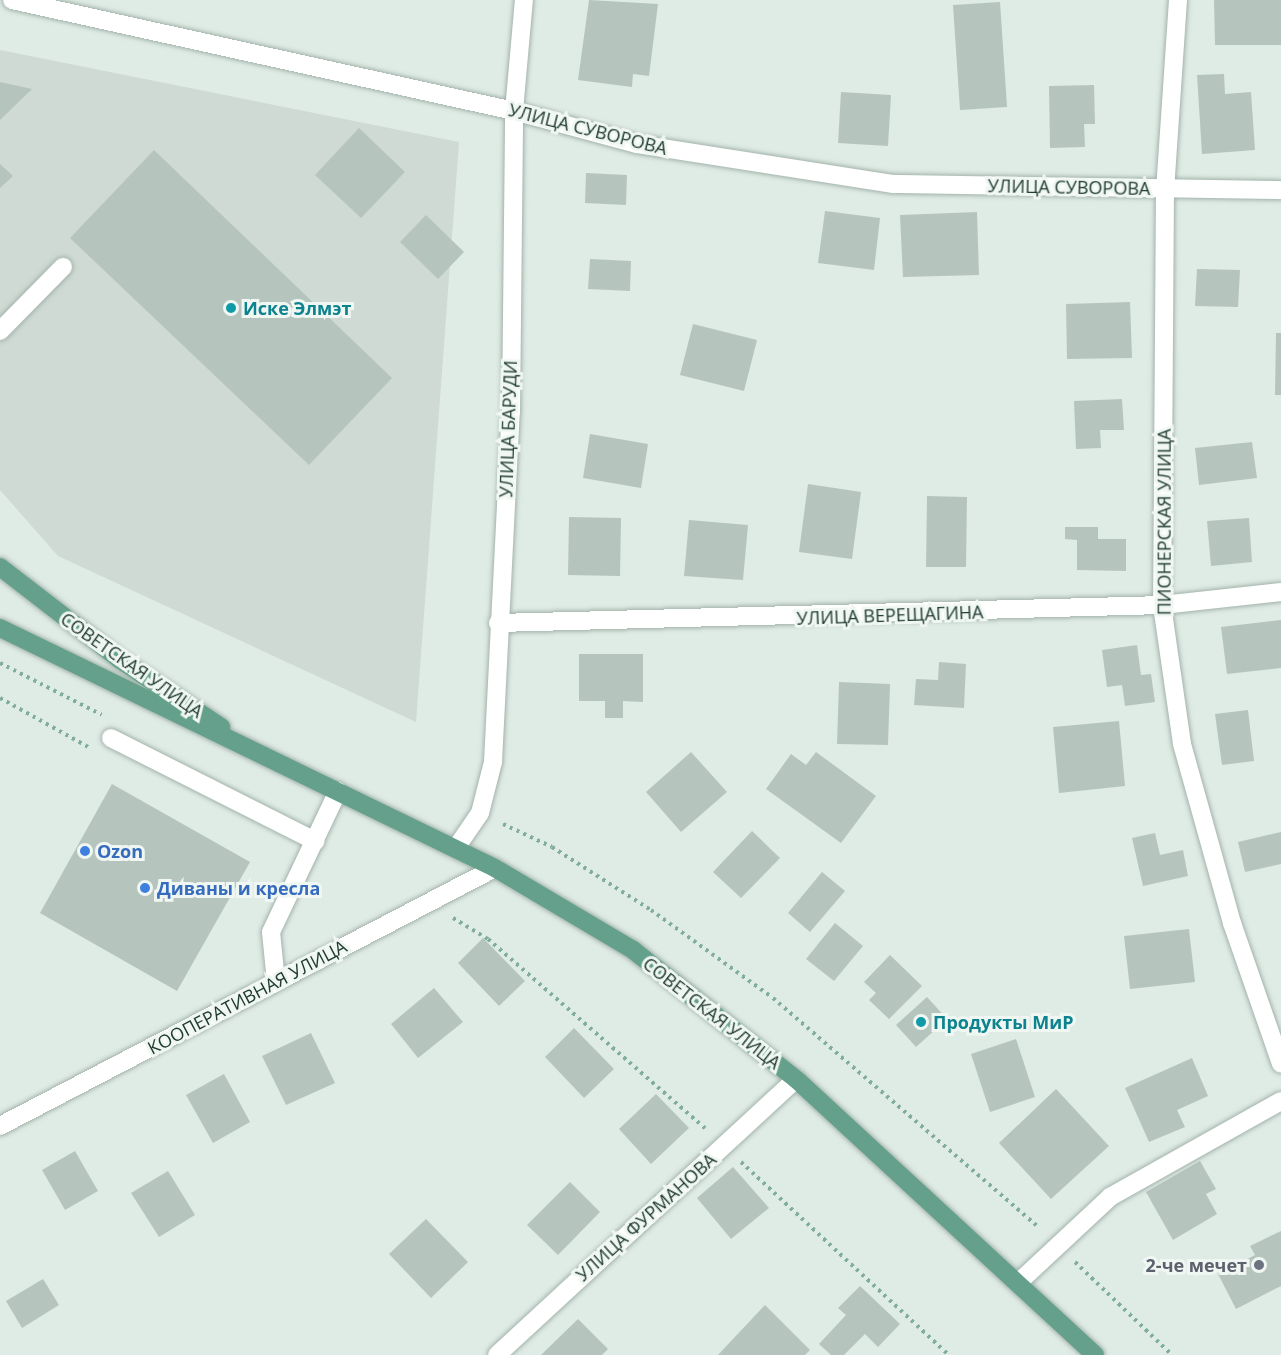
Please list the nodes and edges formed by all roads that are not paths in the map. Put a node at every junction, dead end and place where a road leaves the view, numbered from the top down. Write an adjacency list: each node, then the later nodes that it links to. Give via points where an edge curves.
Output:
1 (12, 0): 4 (street, УЛИЦА СУВОРОВА)
2 (525, 0): 4 (street, УЛИЦА БАРУДИ)
3 (1178, 0): 5 (street, ПИОНЕРСКАЯ УЛИЦА)
4 (514, 111): 5 (street, УЛИЦА СУВОРОВА, via 637,144 893,184); 12 (street, УЛИЦА БАРУДИ, via 511,412)
5 (1165, 189): 6 (street, УЛИЦА СУВОРОВА); 11 (street, ПИОНЕРСКАЯ УЛИЦА)
6 (1281, 190)
7 (63, 267): 8 (street)
8 (0, 331)
9 (0, 567): 15 (main road, СОВЕТСКАЯ УЛИЦА, via 119,659)
10 (1281, 592): 11 (street, УЛИЦА ВЕРЕЩАГИНА)
11 (1162, 605): 12 (street, УЛИЦА ВЕРЕЩАГИНА); 21 (street, ПИОНЕРСКАЯ УЛИЦА, via 1182,744 1232,923)
12 (498, 622): 18 (street, УЛИЦА БАРУДИ, via 493,762 480,813)
13 (0, 628): 15 (main road, СОВЕТСКАЯ УЛИЦА)
14 (111, 738): 17 (street)
15 (268, 757): 16 (main road, СОВЕТСКАЯ УЛИЦА)
16 (339, 791): 17 (street); 18 (main road, СОВЕТСКАЯ УЛИЦА)
17 (315, 842): 20 (street, via 271,932)
18 (456, 849): 19 (main road, СОВЕТСКАЯ УЛИЦА)
19 (495, 867): 20 (street, КООПЕРАТИВНАЯ УЛИЦА); 22 (main road, СОВЕТСКАЯ УЛИЦА, via 633,950)
20 (276, 982): 24 (street, КООПЕРАТИВНАЯ УЛИЦА)
21 (1281, 1064)
22 (796, 1079): 25 (main road, СОВЕТСКАЯ УЛИЦА); 26 (street, УЛИЦА ФУРМАНОВА)
23 (1281, 1101): 25 (street, via 1110,1197)
24 (0, 1126)
25 (1019, 1282): 27 (main road, СОВЕТСКАЯ УЛИЦА)
26 (497, 1355)
27 (1095, 1355)

